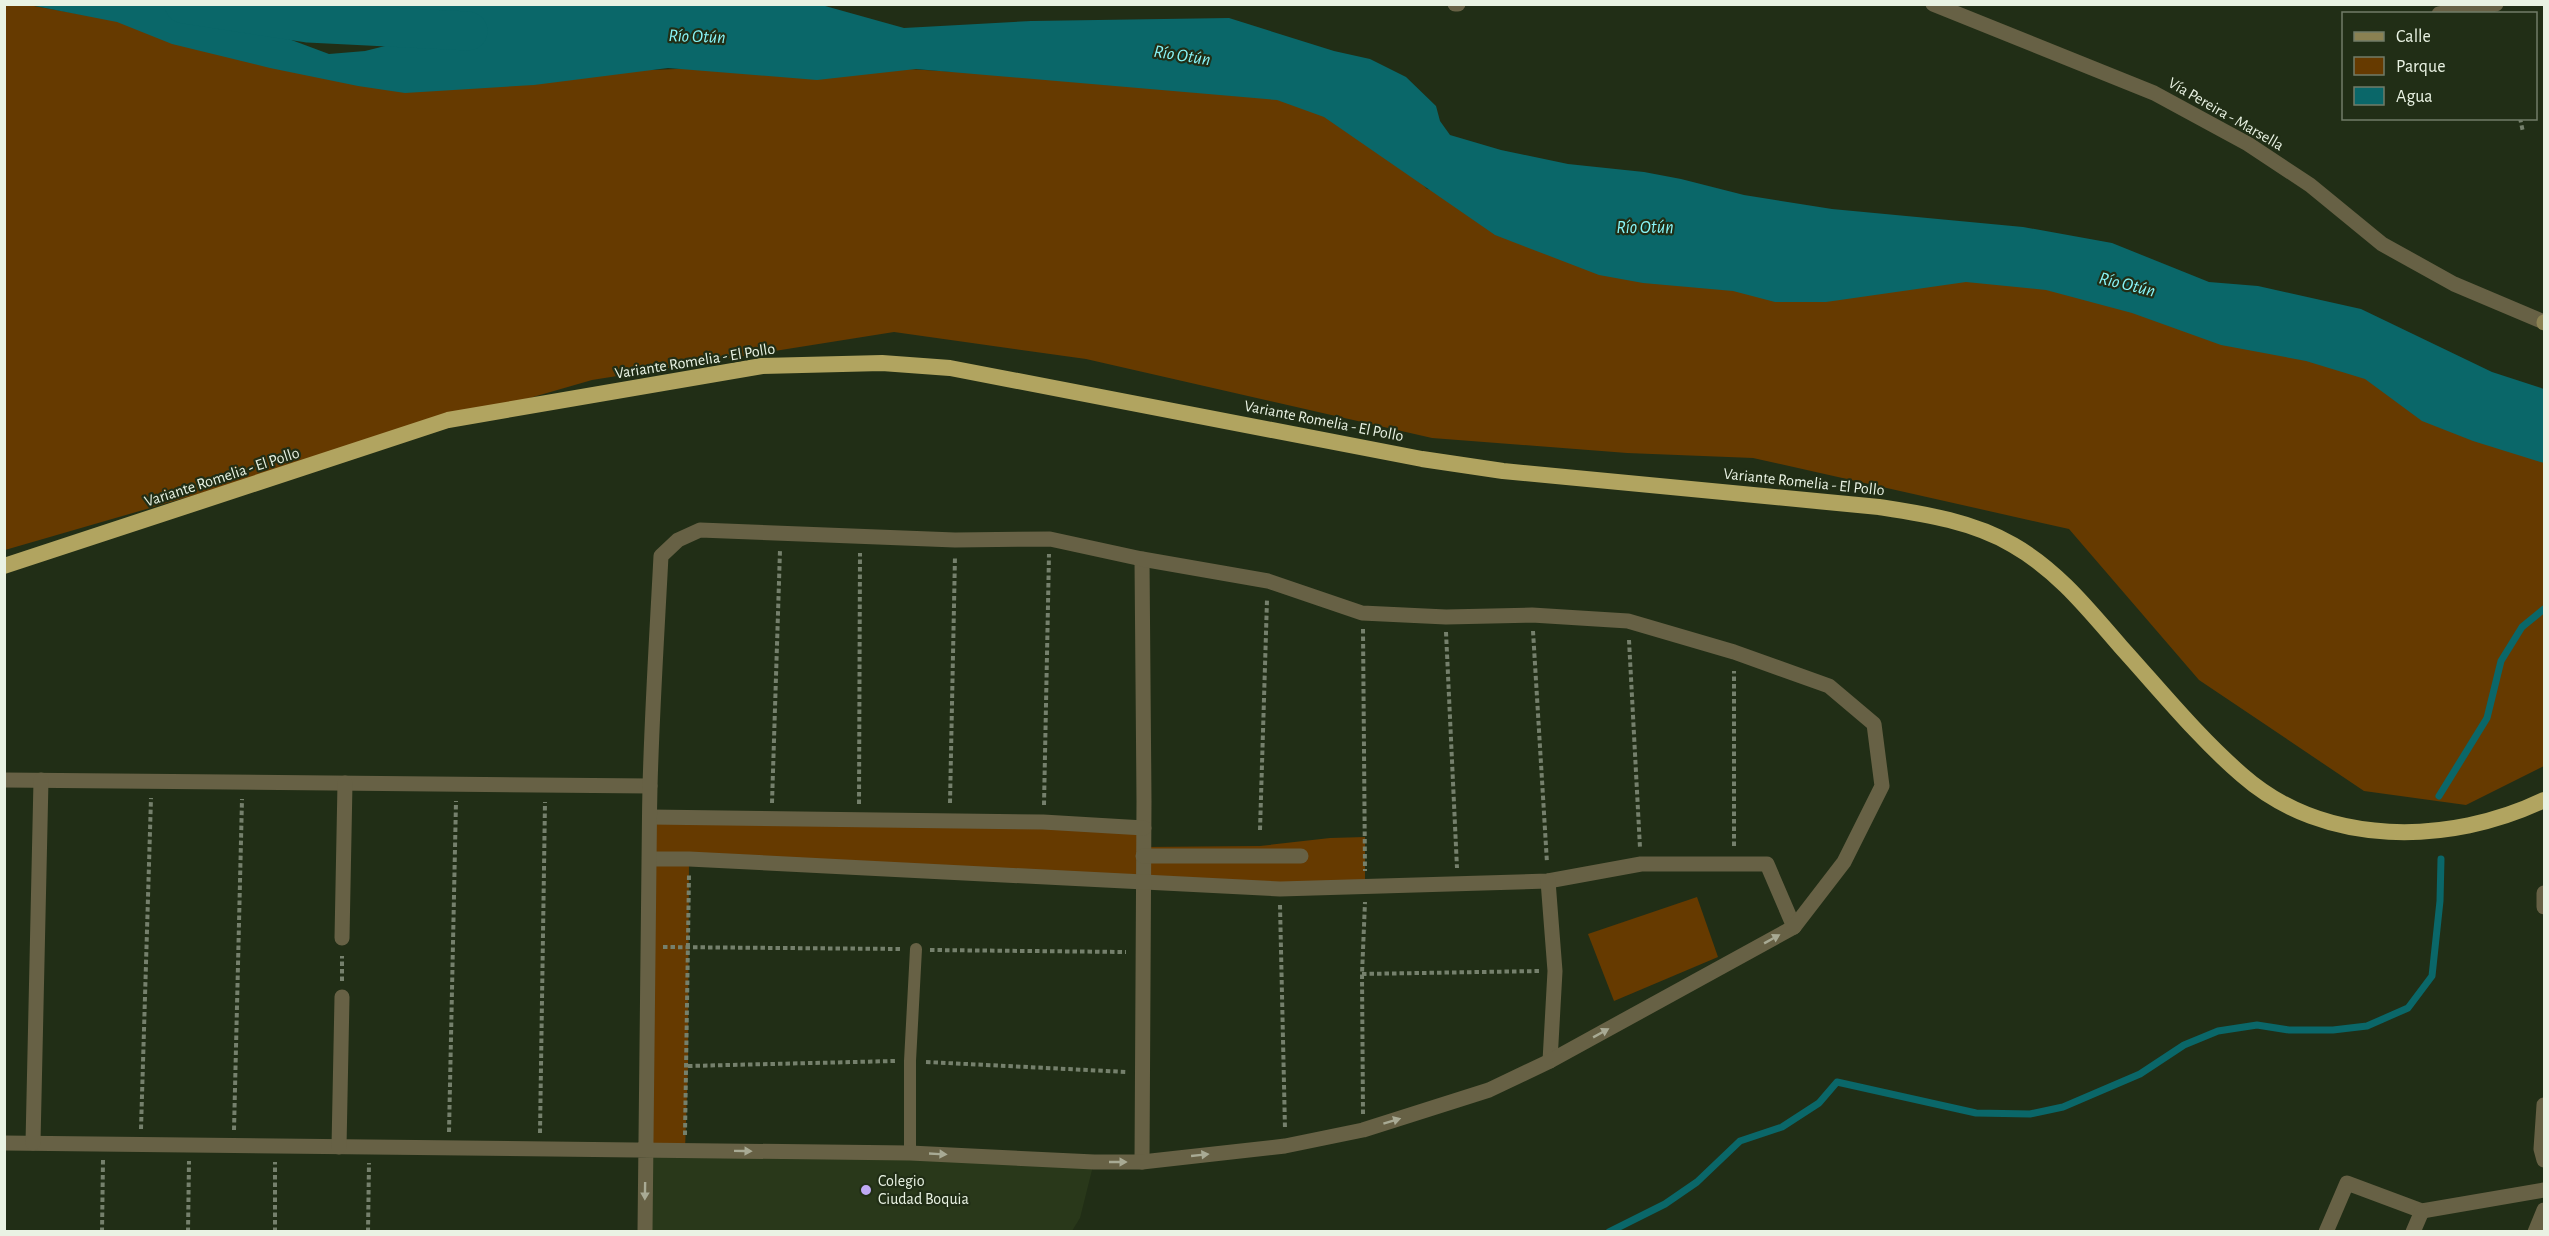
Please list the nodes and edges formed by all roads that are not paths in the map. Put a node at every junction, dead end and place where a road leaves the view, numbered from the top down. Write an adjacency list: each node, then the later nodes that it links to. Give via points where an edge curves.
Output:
1 (1934, 4): 4 (street, Vía Pereira - Marsella, via 2154,93 2248,144 2310,185 2382,244 2454,285)
2 (2496, 4): 3 (street)
3 (2450, 12)
4 (2544, 322)
5 (1142, 559): 10 (street, via 1050,539 860,538 700,530 678,540 661,556); 13 (street); 21 (street, via 1268,581 1362,613 1446,617 1532,615 1628,621 1734,652 1829,686 1874,724 1882,786 1844,862)
6 (4, 566): 11 (highway, Variante Romelia - El Pollo, via 448,420 762,366 882,363 950,368 1422,459 1932,515 2013,544 2044,566 2074,593 2242,776 2284,804 2331,822 2383,832 2426,832 2497,820)
7 (4, 780): 8 (street)
8 (41, 780): 9 (street); 28 (street)
9 (345, 783): 10 (street); 22 (street)
10 (650, 786): 12 (street)
11 (2544, 800)
12 (650, 817): 13 (street, via 1043,822); 16 (street)
13 (1144, 828): 14 (street)
14 (1143, 856): 15 (street); 18 (street)
15 (1301, 856)
16 (650, 859): 18 (street); 30 (street)
17 (1548, 881): 18 (street, via 1280,889); 21 (street, via 1641,864 1767,864); 25 (street, via 1555,971)
18 (1144, 883): 33 (street)
19 (2544, 893): 20 (street)
20 (2544, 907)
21 (1794, 927): 25 (street, one-way to 21)
22 (342, 938)
23 (916, 949): 31 (lane)
24 (342, 997): 29 (street)
25 (1550, 1061): 33 (street, one-way to 25, via 1285,1146 1363,1130 1489,1090)
26 (2544, 1105): 32 (street)
27 (4, 1143): 28 (street)
28 (33, 1143): 29 (street)
29 (339, 1146): 30 (street)
30 (646, 1150): 31 (street, one-way to 31); 37 (street, one-way to 37)
31 (910, 1153): 33 (street, one-way to 33)
32 (2544, 1160)
33 (1142, 1162)
34 (2544, 1190): 36 (street)
35 (2544, 1210): 40 (street)
36 (2422, 1211): 38 (street, via 2347,1183); 39 (street)
37 (645, 1232)
38 (2326, 1232)
39 (2413, 1232)
40 (2535, 1232)

